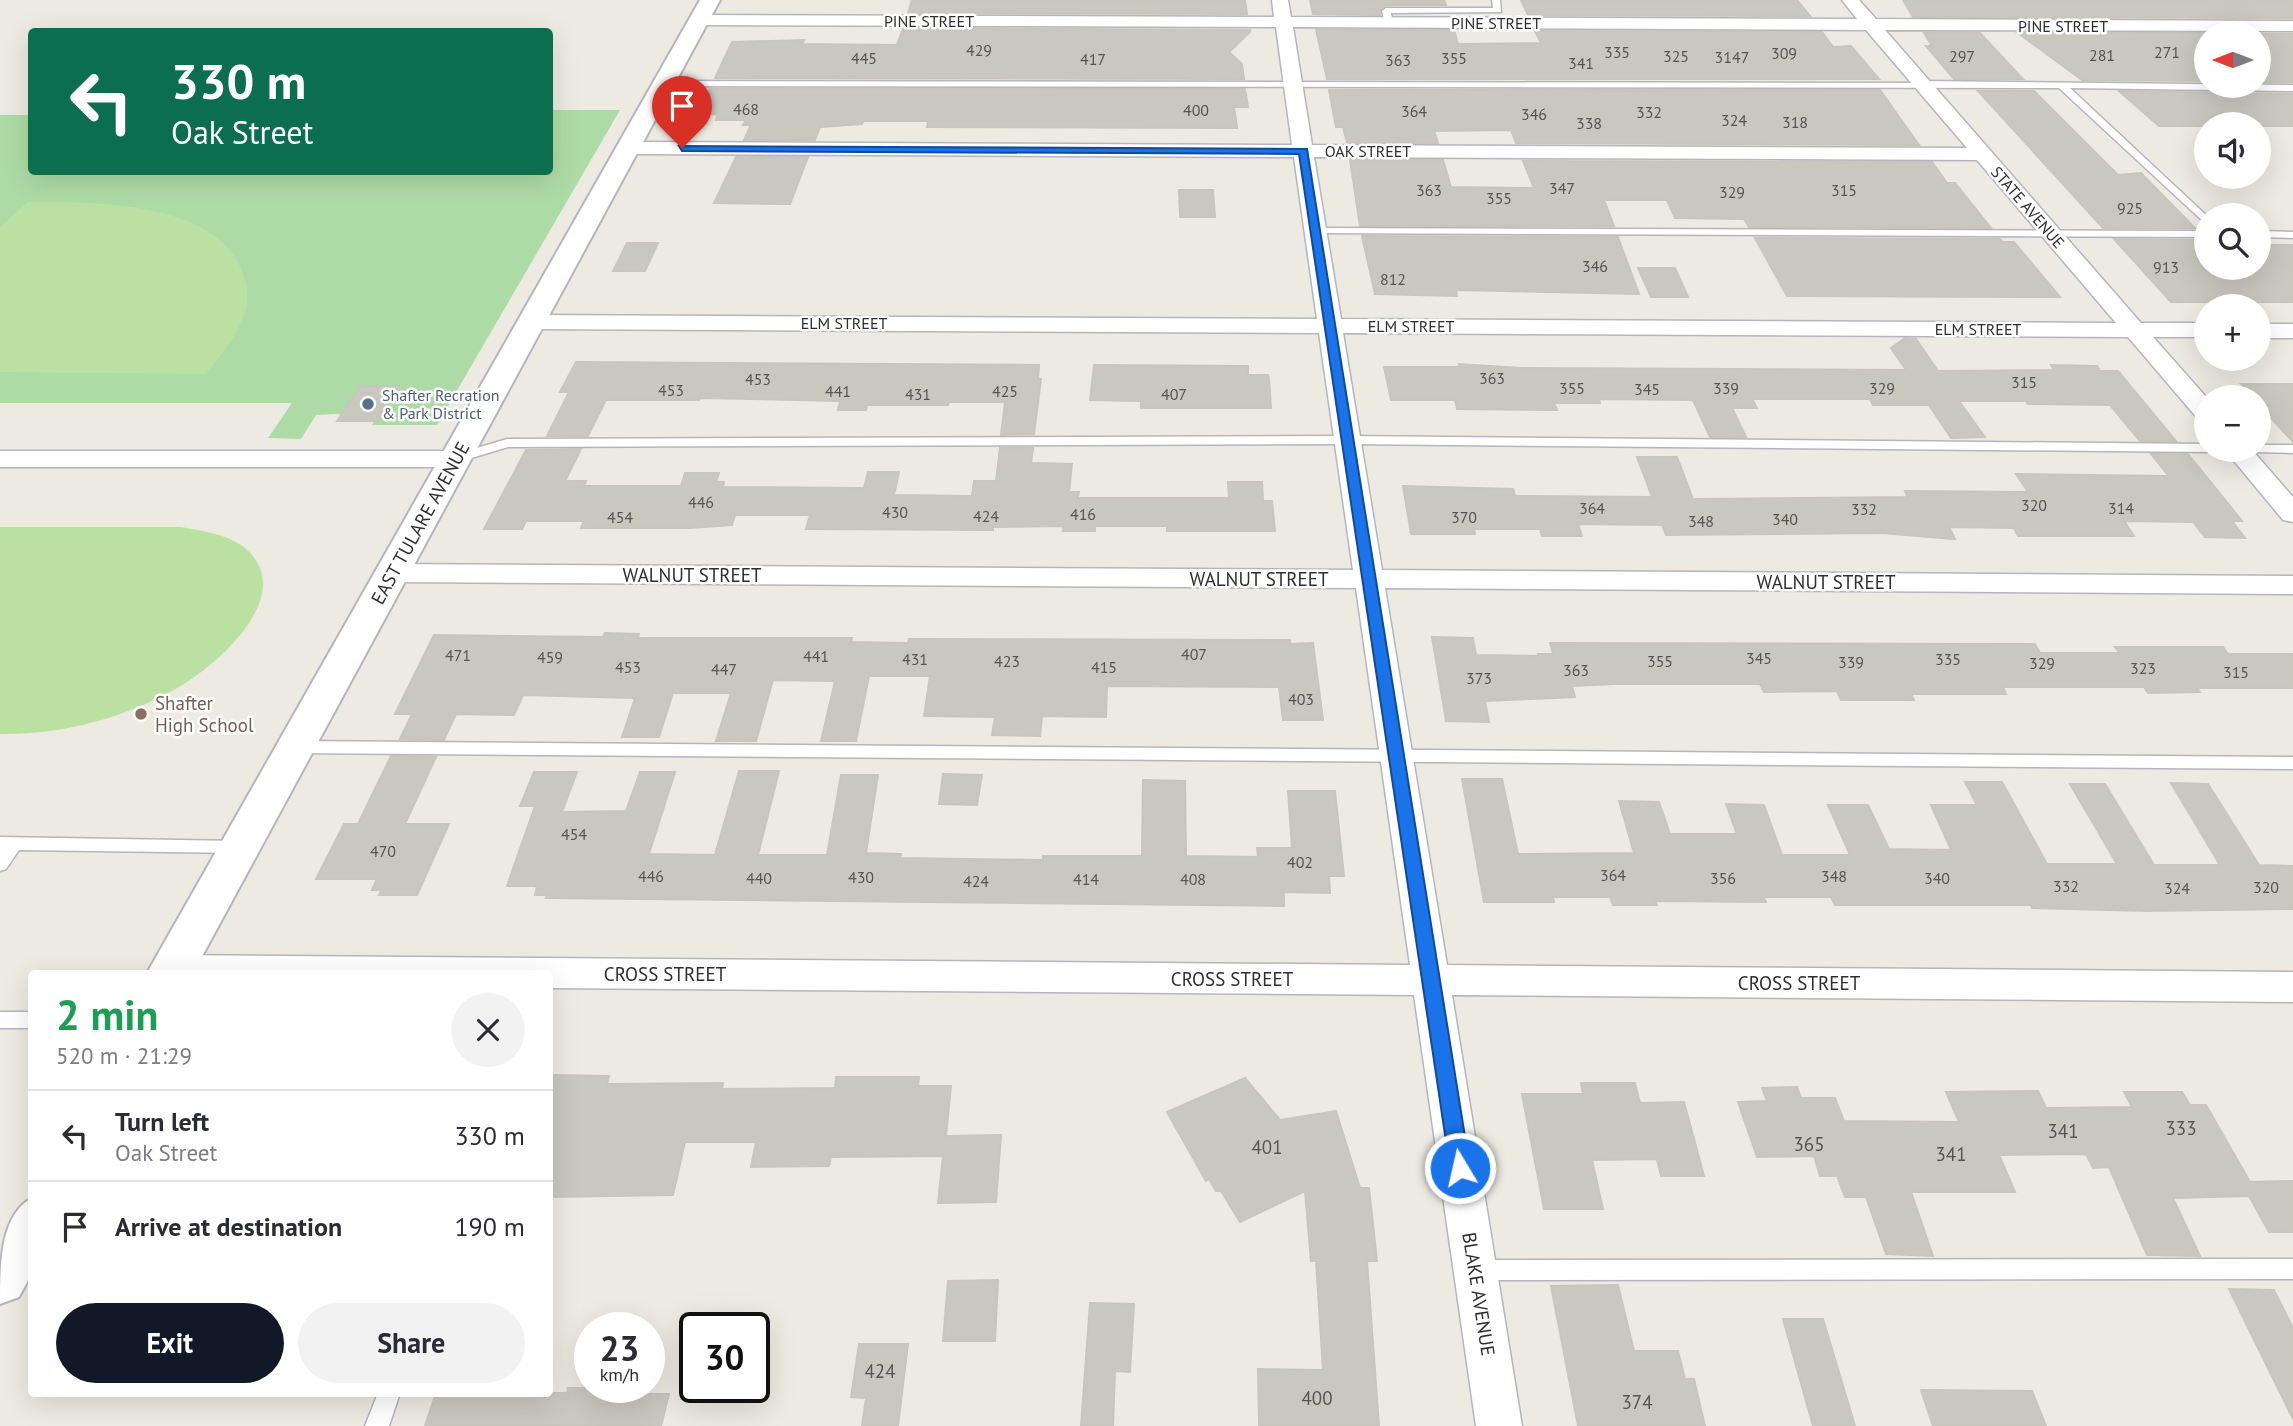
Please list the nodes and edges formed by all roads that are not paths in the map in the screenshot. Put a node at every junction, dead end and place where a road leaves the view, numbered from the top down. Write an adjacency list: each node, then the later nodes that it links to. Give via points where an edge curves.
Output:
1 (1850, 0): 5 (street, STATE AVENUE)
2 (704, 10): 3 (street, PINE STREET); 7 (street, EAST TULARE AVENUE)
3 (1282, 11): 4 (street, PINE STREET, via 1389,23); 8 (street, BLAKE AVENUE)
4 (1500, 11): 5 (street, PINE STREET)
5 (1871, 25): 6 (street, PINE STREET); 9 (street, STATE AVENUE)
6 (2293, 26)
7 (664, 83): 8 (lane); 12 (street, EAST TULARE AVENUE)
8 (1293, 85): 9 (lane); 13 (street, BLAKE AVENUE)
9 (1923, 85): 10 (lane); 14 (street, STATE AVENUE)
10 (2063, 87): 11 (lane); 15 (lane)
11 (2293, 88)
12 (628, 148): 13 (street, OAK STREET); 21 (street, EAST TULARE AVENUE)
13 (1303, 151): 14 (street, OAK STREET); 16 (street, BLAKE AVENUE)
14 (1982, 154): 17 (street, STATE AVENUE)
15 (2194, 210)
16 (1315, 231): 17 (lane); 22 (street, BLAKE AVENUE)
17 (2050, 232): 18 (lane); 23 (street, STATE AVENUE)
18 (2194, 234)
19 (2271, 234): 20 (lane)
20 (2293, 235)
21 (532, 322): 22 (street, ELM STREET); 33 (street, EAST TULARE AVENUE)
22 (1330, 326): 23 (street, ELM STREET); 28 (street, BLAKE AVENUE)
23 (2134, 330): 24 (street, ELM STREET); 27 (street, STATE AVENUE)
24 (2194, 330)
25 (2271, 331): 26 (street)
26 (2293, 331)
27 (2194, 399)
28 (1348, 440): 29 (lane); 33 (lane, via 507,443); 37 (street, BLAKE AVENUE)
29 (2194, 448)
30 (2271, 449): 31 (lane)
31 (2293, 449)
32 (0, 459): 33 (street)
33 (455, 459): 36 (street, EAST TULARE AVENUE)
34 (2248, 462): 35 (street)
35 (2293, 514)
36 (392, 573): 37 (street, WALNUT STREET); 39 (street, EAST TULARE AVENUE)
37 (1369, 580): 38 (street, WALNUT STREET); 40 (street, BLAKE AVENUE)
38 (2293, 585)
39 (295, 747): 40 (lane); 43 (street, EAST TULARE AVENUE)
40 (1396, 757): 41 (lane); 47 (street, BLAKE AVENUE)
41 (2293, 763)
42 (7, 843): 43 (lane); 44 (lane)
43 (240, 847): 45 (street, EAST TULARE AVENUE)
44 (0, 864)
45 (172, 970)
46 (553, 973): 47 (street, CROSS STREET)
47 (1431, 980): 48 (street, CROSS STREET); 53 (street, BLAKE AVENUE)
48 (2293, 987)
49 (0, 1020): 50 (lane)
50 (28, 1020)
51 (28, 1229): 54 (street)
52 (2293, 1269): 53 (lane)
53 (1475, 1270): 57 (street, BLAKE AVENUE)
54 (0, 1279)
55 (388, 1397): 56 (lane)
56 (377, 1426)
57 (1499, 1426)

